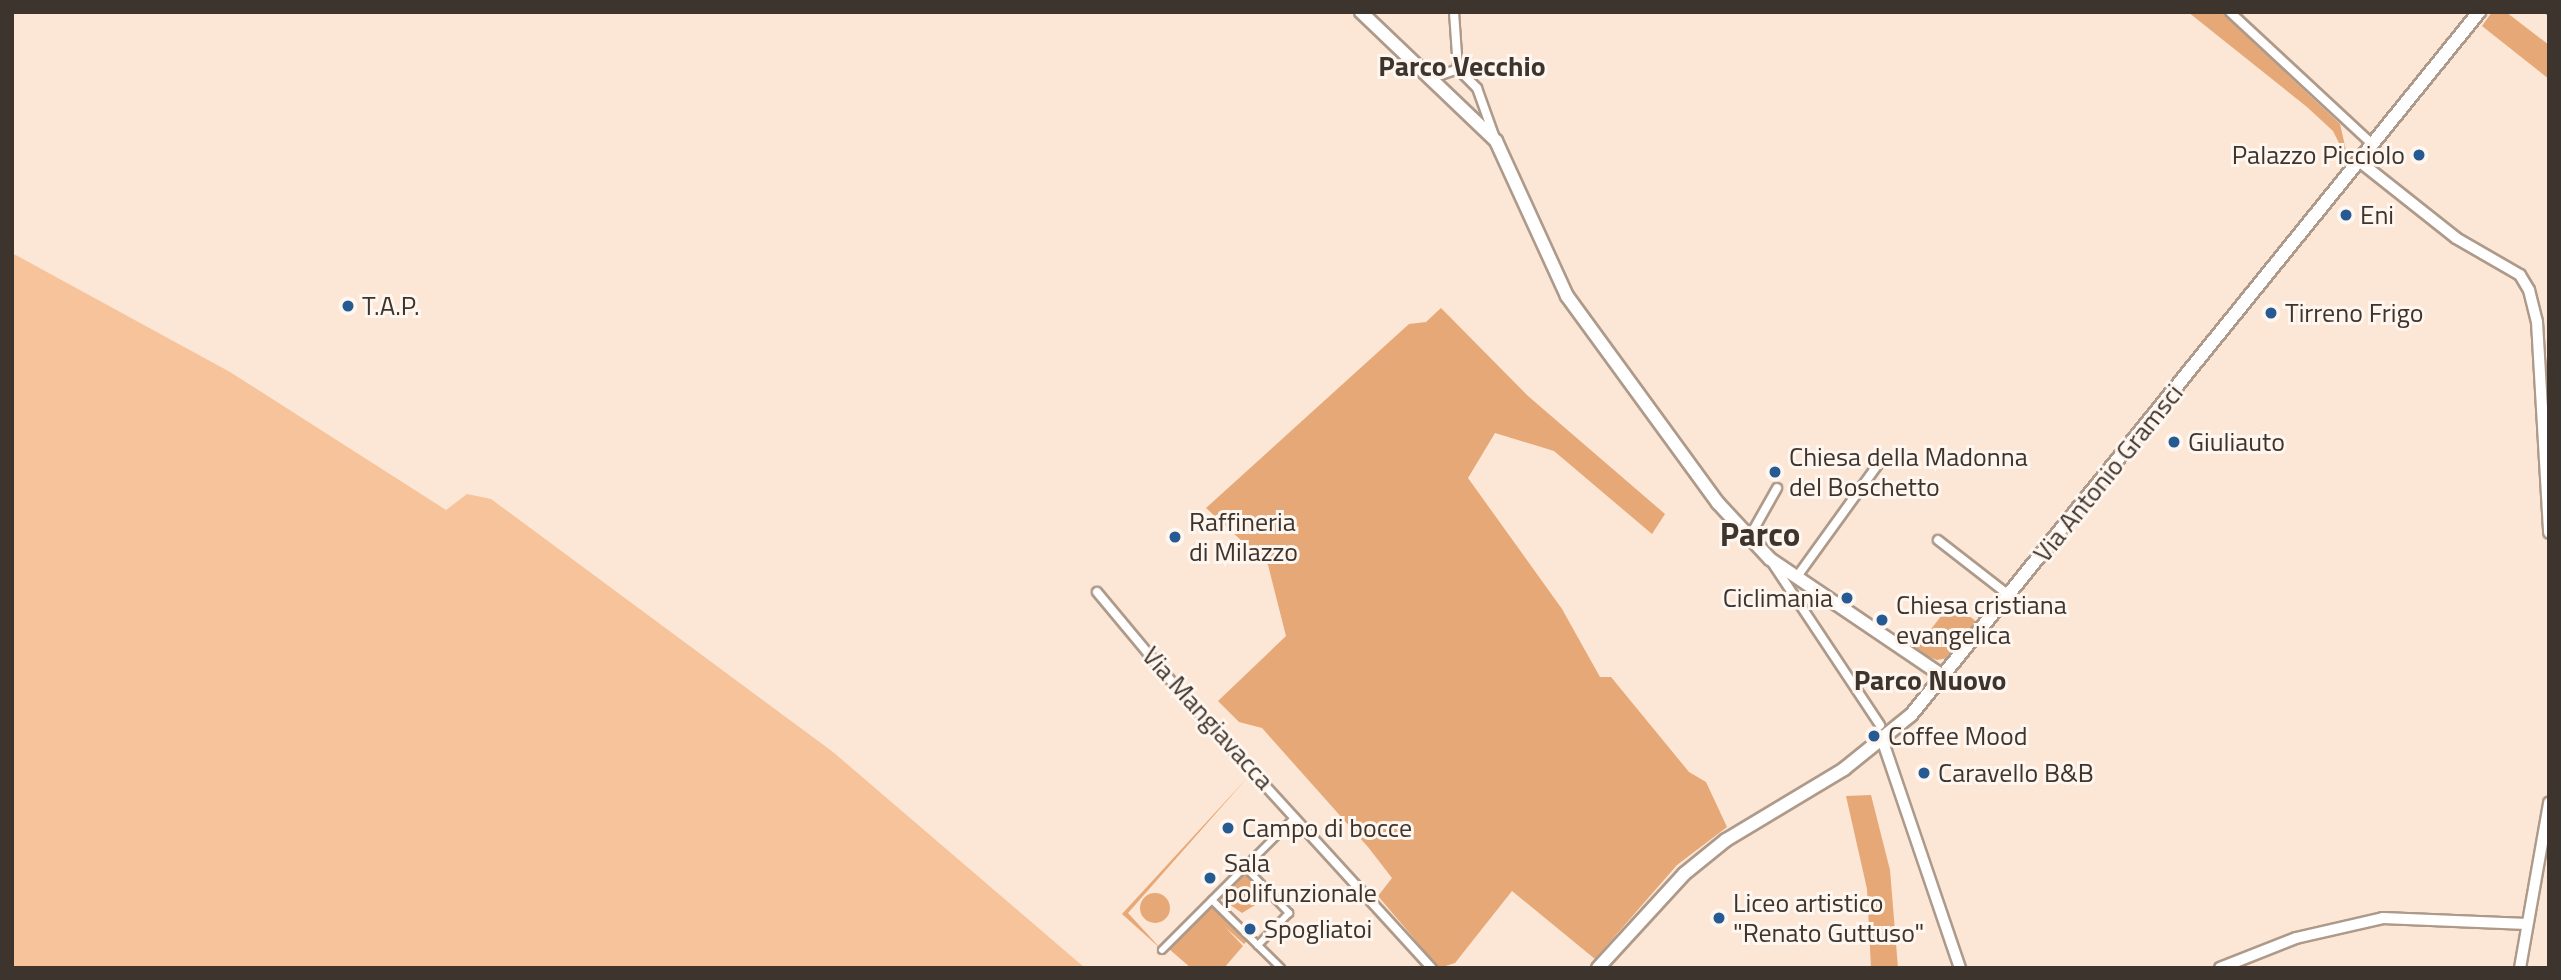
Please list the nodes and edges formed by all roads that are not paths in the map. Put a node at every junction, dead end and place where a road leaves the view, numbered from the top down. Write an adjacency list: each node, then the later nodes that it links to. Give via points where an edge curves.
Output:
1 (1361, 12): 6 (main road)
2 (1454, 12): 5 (street)
3 (2230, 12): 8 (street)
4 (2479, 12): 8 (main road, Via Antonio Gramsci)
5 (1458, 69): 6 (street); 7 (street, via 1477,88)
6 (1429, 79): 7 (main road)
7 (1496, 141): 13 (main road, via 1576,312)
8 (2372, 144): 9 (main road, Via Antonio Gramsci)
9 (2359, 161): 12 (street, via 2456,237 2520,275 2529,290 2537,322); 18 (main road, Via Antonio Gramsci)
10 (1879, 463): 16 (street)
11 (1777, 488): 13 (street)
12 (2549, 533)
13 (1749, 536): 15 (main road)
14 (1938, 540): 18 (street)
15 (1770, 558): 16 (main road); 20 (street, via 1790,598)
16 (1796, 578): 19 (main road)
17 (1097, 592): 23 (street, Via Mangiavacca, via 1186,699)
18 (2010, 596): 19 (main road, Via Antonio Gramsci)
19 (1944, 677): 21 (main road, Via Antonio Gramsci)
20 (1880, 725): 21 (street)
21 (1885, 740): 31 (main road, Via Antonio Gramsci, via 1726,840 1647,907); 32 (street)
22 (2549, 803): 26 (street)
23 (1297, 815): 24 (street); 30 (street, Via Mangiavacca)
24 (1245, 867): 25 (street); 27 (street, via 1289,913)
25 (1212, 901): 27 (street); 28 (street)
26 (2527, 924): 33 (street, via 2383,918 2296,939); 34 (street)
27 (1258, 946): 29 (street)
28 (1162, 950)
29 (1281, 968)
30 (1432, 968)
31 (1598, 968)
32 (1960, 968)
33 (2220, 968)
34 (2520, 968)

